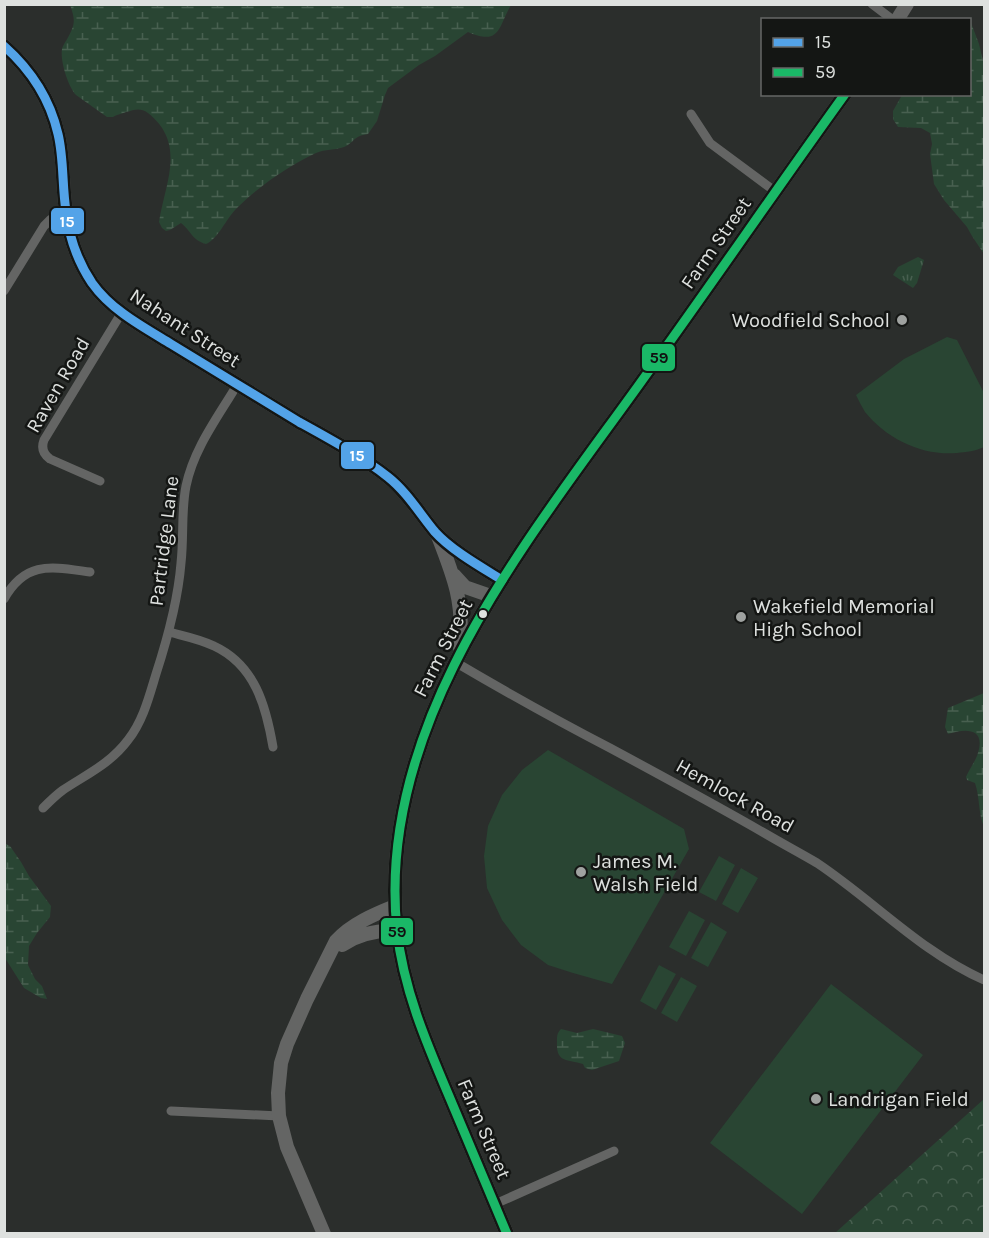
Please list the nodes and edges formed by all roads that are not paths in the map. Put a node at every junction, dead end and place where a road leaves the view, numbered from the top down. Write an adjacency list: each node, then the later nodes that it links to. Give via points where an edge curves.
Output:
1 (872, 4): 3 (street)
2 (907, 4): 4 (main road)
3 (892, 18)
4 (896, 18)
5 (4, 46): 9 (main road, Nahant Street, via 29,72 54,118 61,146)
6 (844, 96): 8 (main road, Farm Street)
7 (692, 114): 8 (street, via 710,143)
8 (776, 192): 17 (main road, Farm Street)
9 (65, 209): 10 (street, via 44,226); 11 (main road, Nahant Street, via 70,236 85,270 103,296)
10 (4, 291)
11 (122, 312): 12 (main road, Nahant Street); 13 (street, Raven Road, via 42,445 49,458)
12 (237, 385): 14 (main road, Nahant Street, via 387,476); 20 (street, Partridge Lane, via 199,449 189,475 180,574)
13 (100, 481)
14 (437, 534): 16 (main road, Nahant Street); 17 (main road, Nahant Street)
15 (90, 572): 19 (street, via 53,567 35,570 16,582)
16 (454, 575): 18 (main road, via 469,589); 21 (main road, Nahant Street, via 462,619)
17 (502, 580): 18 (main road, Farm Street)
18 (491, 597): 21 (main road, Farm Street)
19 (4, 599)
20 (169, 632): 22 (street, via 213,645 244,670 265,706); 23 (street, Partridge Lane, via 133,733 108,761 58,793)
21 (457, 657): 24 (main road, Farm Street, via 408,784 398,837); 27 (street, Hemlock Road, via 597,742 816,863 934,952)
22 (273, 747)
23 (43, 808)
24 (395, 906): 25 (main road, Farm Street); 26 (main road, via 344,933)
25 (397, 931): 26 (main road, via 357,936); 31 (main road, Farm Street, via 407,985 425,1038)
26 (329, 956): 29 (main road, via 284,1054 278,1083)
27 (984, 980)
28 (171, 1111): 29 (street)
29 (279, 1116): 32 (main road, via 291,1158)
30 (614, 1151): 31 (street)
31 (495, 1204): 33 (main road, Farm Street)
32 (324, 1233)
33 (507, 1233)

